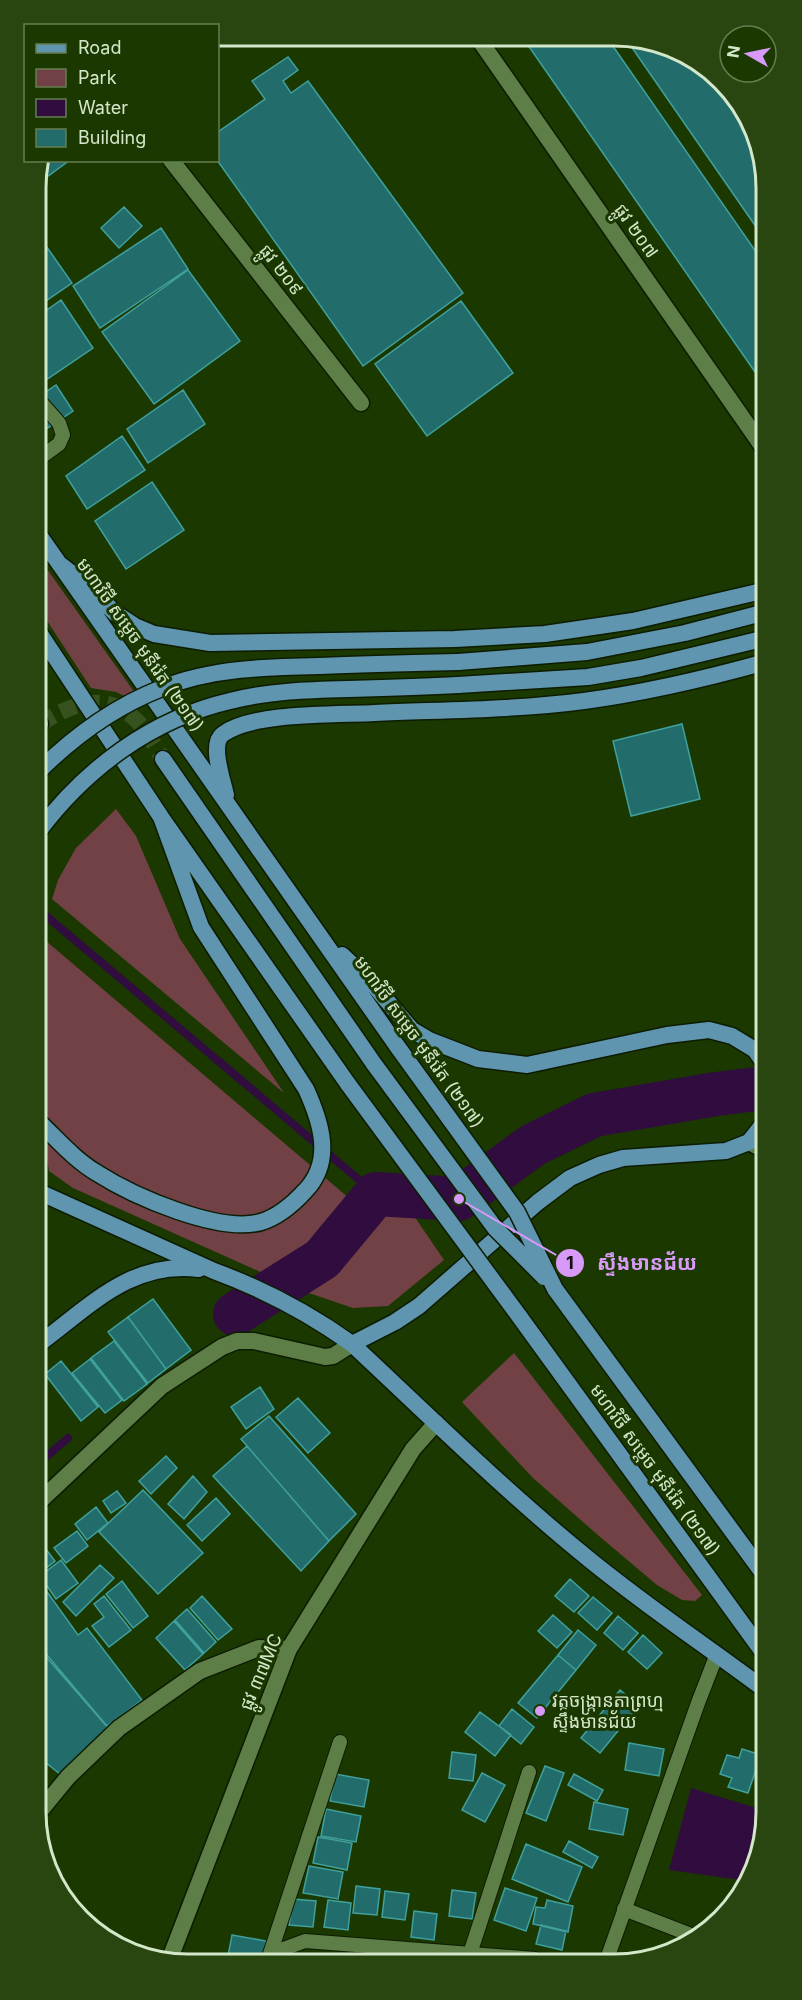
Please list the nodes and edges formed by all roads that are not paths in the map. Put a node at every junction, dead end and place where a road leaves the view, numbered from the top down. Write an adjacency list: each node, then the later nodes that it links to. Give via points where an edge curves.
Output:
1 (484, 46): 5 (street, ផ្លូវ ២០៧)
2 (173, 162): 3 (street, ផ្លូវ ២០៩)
3 (361, 403)
4 (47, 409): 6 (lane, via 63,435 60,444)
5 (756, 437)
6 (47, 453)
7 (47, 545): 8 (main road, មហាវិថី សម្តេច មុនីរ៉េត (២១៧))
8 (61, 565): 9 (main road, via 135,626 154,634 210,643 545,634 633,621); 16 (main road, មហាវិថី សម្តេច មុនីរ៉េត (២១៧))
9 (756, 592)
10 (756, 615): 15 (main road, bridge, via 587,652 221,672 162,688 94,725)
11 (756, 641): 18 (main road, bridge, via 588,677 270,693 231,700 147,733 76,788)
12 (47, 644): 17 (main road, មហាវិថី សម្តេច មុនីរ៉េត (២១៧))
13 (756, 665): 16 (main road, via 584,701 248,723 224,733 217,743)
14 (163, 759): 25 (main road, bridge, via 374,1064 495,1228)
15 (47, 764)
16 (228, 804): 19 (main road, មហាវិថី សម្តេច មុនីរ៉េត (២១៧))
17 (162, 817): 21 (main road, via 201,927 306,1089 317,1113 323,1138 321,1165 310,1186 294,1203 261,1222 240,1225 171,1209 124,1188 78,1160); 31 (main road, មហាវិថី សម្តេច មុនីរ៉េត (២១៧), bridge, via 348,1084)
18 (47, 822)
19 (314, 930): 20 (main road, via 371,982 412,1030 478,1059 527,1065 667,1035 709,1030); 25 (main road, មហាវិថី សម្តេច មុនីរ៉េត (២១៧), bridge, via 517,1212)
20 (755, 1049)
21 (46, 1129)
22 (754, 1144): 27 (main road, via 726,1151 623,1158 570,1178 419,1306)
23 (46, 1195): 24 (main road)
24 (214, 1271): 26 (main road, via 181,1267 155,1270 123,1282); 27 (main road, via 320,1321)
25 (555, 1289): 30 (main road, មហាវិថី សម្តេច មុនីរ៉េត (២១៧))
26 (46, 1338)
27 (352, 1344): 28 (main road); 29 (street, via 325,1357 254,1341 237,1341 222,1347 162,1386)
28 (436, 1423): 32 (street, ផ្លូវ ៣៧MC, via 413,1449); 33 (main road, via 585,1556)
29 (46, 1495)
30 (755, 1563)
31 (755, 1641)
32 (290, 1649): 37 (street, via 259,1648 200,1671 119,1728); 40 (street, ផ្លូវ ៣៧MC)
33 (717, 1654): 34 (main road); 38 (lane)
34 (755, 1683)
35 (340, 1742): 41 (lane)
36 (529, 1772): 44 (lane)
37 (46, 1804)
38 (624, 1909): 39 (lane); 45 (lane)
39 (686, 1933)
40 (172, 1952)
41 (270, 1954)
42 (276, 1954): 43 (lane, via 305,1941)
43 (438, 1954)
44 (470, 1954)
45 (609, 1954)

